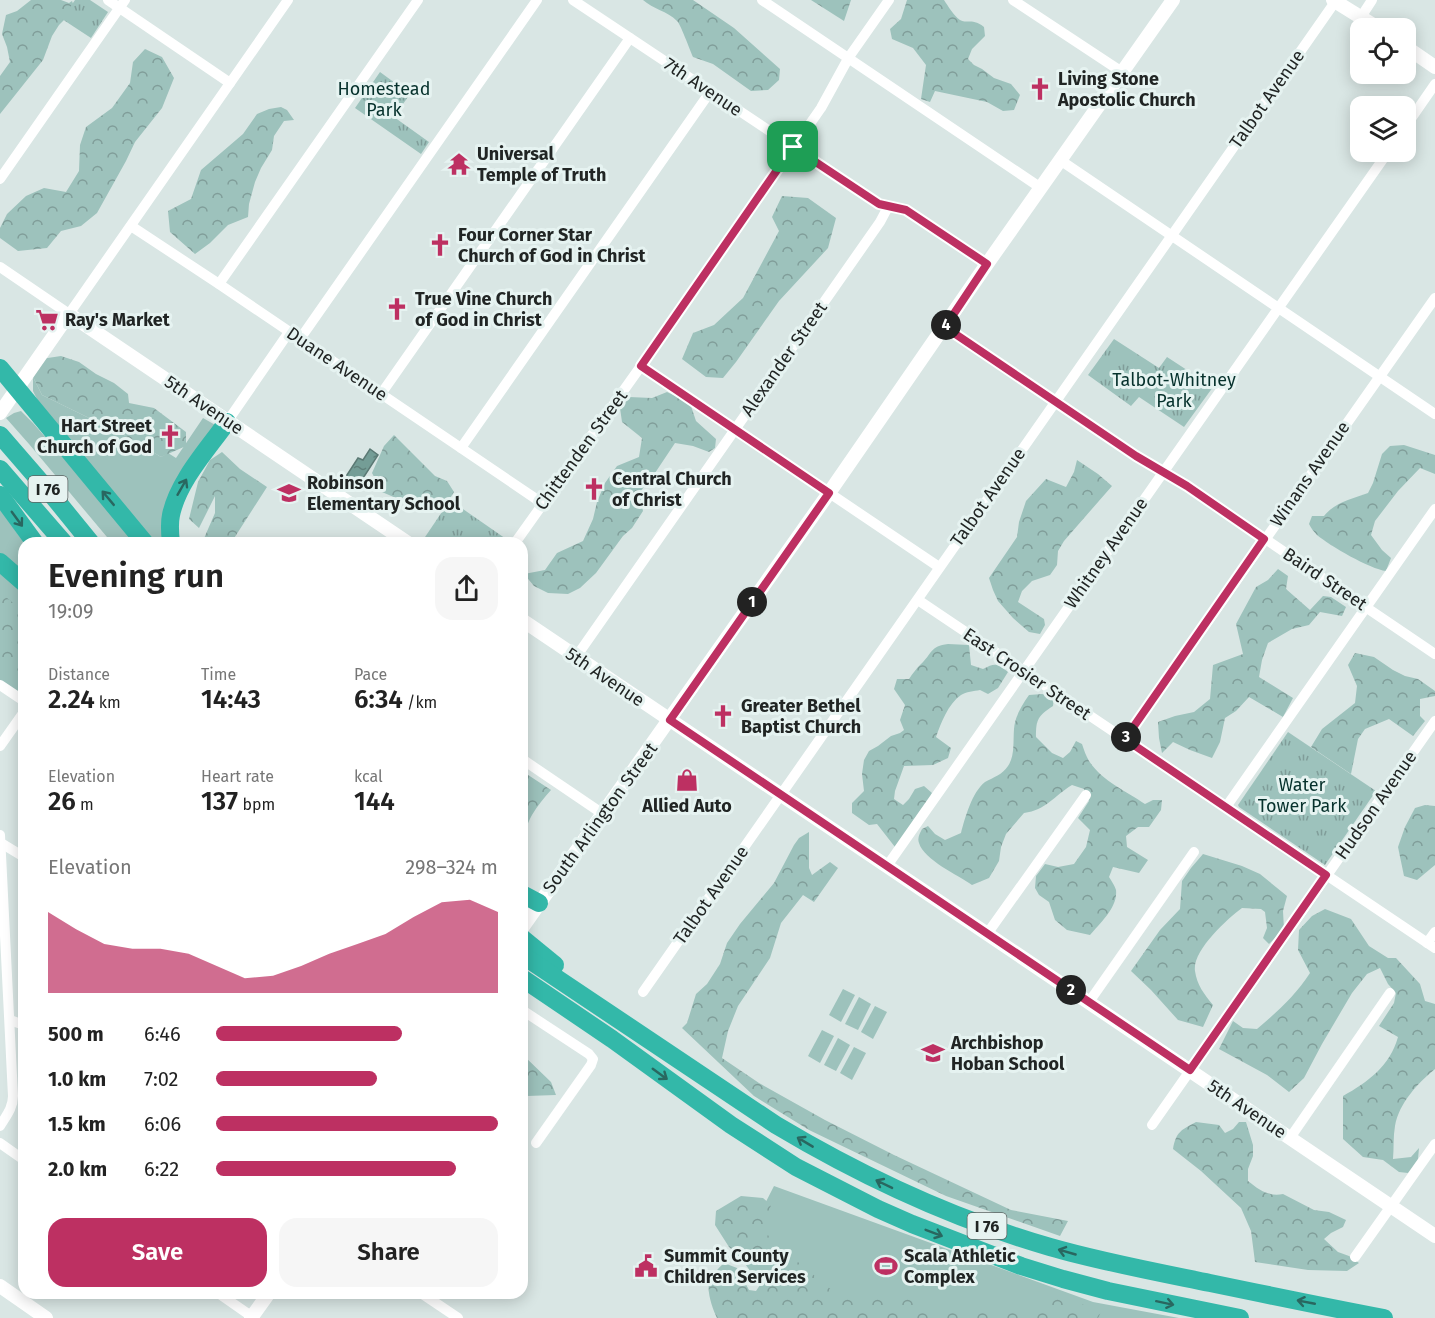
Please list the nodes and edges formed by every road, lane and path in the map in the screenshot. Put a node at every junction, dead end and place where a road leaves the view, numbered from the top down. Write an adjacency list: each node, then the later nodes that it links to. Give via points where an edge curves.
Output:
1 (108, 0): 12 (street)
2 (288, 0): 19 (street)
3 (418, 0): 33 (street)
4 (537, 0): 39 (street)
5 (573, 0): 14 (street, 7th Avenue)
6 (762, 0): 16 (street)
7 (888, 0): 16 (street, Chittenden Street)
8 (1013, 0): 18 (street)
9 (1173, 0): 18 (street, South Arlington Street)
10 (1372, 0): 13 (street)
11 (1334, 1): 13 (street); 30 (street, Talbot Avenue)
12 (122, 4): 19 (street); 26 (street)
13 (1361, 17)
14 (630, 38): 21 (street, 7th Avenue); 44 (street)
15 (1416, 54): 17 (street)
16 (849, 57): 23 (street, Chittenden Street, via 821,108); 27 (street)
17 (1435, 67)
18 (1122, 72): 24 (street, South Arlington Street)
19 (230, 82): 29 (street)
20 (1435, 84): 22 (street)
21 (710, 92): 23 (street, 7th Avenue); 51 (street)
22 (1416, 112)
23 (793, 147): 28 (street, 7th Avenue); 40 (street, Chittenden Street)
24 (1060, 160): 27 (street, South Arlington Street); 30 (street)
25 (1381, 162): 35 (street, Whitney Avenue)
26 (0, 179)
27 (1041, 188): 31 (street, South Arlington Street)
28 (888, 207): 31 (street, 7th Avenue, via 906,210); 49 (street, Alexander Street)
29 (131, 226): 33 (street, Duane Avenue); 36 (street)
30 (1172, 236): 35 (street); 45 (street, Talbot Avenue)
31 (987, 264): 37 (street, South Arlington Street)
32 (0, 267): 36 (street, 5th Avenue)
33 (219, 284): 38 (street, Duane Avenue)
34 (1435, 298): 42 (street, Winans Avenue)
35 (1278, 308): 42 (street); 53 (street, Whitney Avenue)
36 (69, 314): 43 (street); 48 (street, 5th Avenue)
37 (945, 327): 45 (street, Baird Street); 54 (street, South Arlington Street)
38 (289, 332): 39 (street, Duane Avenue); 48 (street)
39 (300, 339): 44 (street, Duane Avenue)
40 (641, 366): 49 (street); 57 (street, Chittenden Street)
41 (0, 368): 43 (highway)
42 (1380, 376): 47 (street); 67 (street, Winans Avenue)
43 (17, 389): 46 (street); 63 (highway, one-way to 43)
44 (381, 394): 51 (street, Duane Avenue)
45 (1055, 402): 53 (street, Baird Street); 69 (street, Talbot Avenue)
46 (0, 413)
47 (1435, 414)
48 (227, 422): 64 (highway, one-way to 48, via 176,497); 65 (street, 5th Avenue)
49 (734, 429): 54 (street); 75 (street, Alexander Street)
50 (1, 436): 56 (highway, I 76)
51 (461, 448): 57 (street, Duane Avenue)
52 (0, 469): 60 (highway, I 76)
53 (1163, 472): 67 (street, Baird Street); 76 (street, Whitney Avenue)
54 (829, 493): 69 (street); 80 (street, South Arlington Street)
55 (0, 495): 59 (highway, one-way to 59)
56 (52, 495): 61 (highway, I 76); 62 (highway)
57 (542, 503): 66 (street, Chittenden Street)
58 (1435, 509): 72 (street)
59 (31, 537)
60 (59, 537)
61 (86, 537)
62 (93, 537)
63 (140, 537)
64 (171, 537)
65 (399, 537)
66 (519, 537)
67 (1264, 539): 72 (street, Baird Street); 82 (street, Winans Avenue)
68 (0, 562): 70 (highway)
69 (939, 567): 71 (street, Talbot Avenue)
70 (18, 578)
71 (918, 600): 76 (street, East Crosier Street); 85 (street, Talbot Avenue)
72 (1366, 607): 74 (street, Baird Street); 87 (street)
73 (528, 624): 75 (street, 5th Avenue)
74 (1435, 654)
75 (576, 657): 80 (street, 5th Avenue)
76 (1024, 671): 82 (street, East Crosier Street); 93 (street, Whitney Avenue)
77 (0, 685): 78 (street)
78 (18, 697)
79 (18, 720): 83 (street)
80 (670, 720): 85 (street, 5th Avenue); 88 (street, South Arlington Street)
81 (1435, 721): 94 (street, Hudson Avenue)
82 (1125, 739): 87 (street, East Crosier Street)
83 (0, 746)
84 (528, 763): 88 (street)
85 (781, 794): 93 (street, 5th Avenue); 104 (street, Talbot Avenue)
86 (1086, 795): 99 (street)
87 (1226, 807): 94 (street, East Crosier Street)
88 (603, 814): 96 (street, South Arlington Street)
89 (0, 835): 90 (street)
90 (1, 843): 92 (street); 108 (street)
91 (1194, 852): 106 (street)
92 (18, 853)
93 (887, 866): 99 (street, 5th Avenue)
94 (1326, 875): 100 (street, East Crosier Street); 111 (street, Hudson Avenue)
95 (528, 897): 96 (highway)
96 (539, 903): 97 (street, South Arlington Street)
97 (528, 919)
98 (1435, 932): 100 (street)
99 (987, 933): 106 (street, 5th Avenue)
100 (1431, 946)
101 (528, 951): 132 (highway, I 76, one-way to 101, via 1123,1266 1049,1247 885,1185 748,1107)
102 (528, 982): 110 (highway, I 76)
103 (528, 990): 110 (highway)
104 (643, 992)
105 (1390, 993): 114 (street)
106 (1089, 1002): 111 (street, 5th Avenue)
107 (528, 1014): 116 (street, via 592,1059)
108 (10, 1020): 109 (street); 112 (street, via 14,1096)
109 (18, 1023)
110 (612, 1039): 131 (highway, I 76, one-way to 131, via 786,1160 886,1213 1063,1279)
111 (1190, 1070): 113 (street, Hudson Avenue); 114 (street, 5th Avenue)
112 (2, 1123)
113 (1152, 1125)
114 (1290, 1138): 119 (street, 5th Avenue)
115 (0, 1143): 118 (street)
116 (536, 1143)
117 (1435, 1144): 119 (street)
118 (18, 1156)
119 (1391, 1206): 120 (street, 5th Avenue); 121 (street)
120 (1435, 1236)
121 (1355, 1257)
122 (0, 1286): 123 (street)
123 (18, 1299)
124 (19, 1299): 128 (street)
125 (226, 1299): 129 (street)
126 (265, 1299): 129 (street)
127 (430, 1299): 130 (street)
128 (46, 1318)
129 (252, 1318)
130 (458, 1318)
131 (1240, 1318)
132 (1384, 1318)

